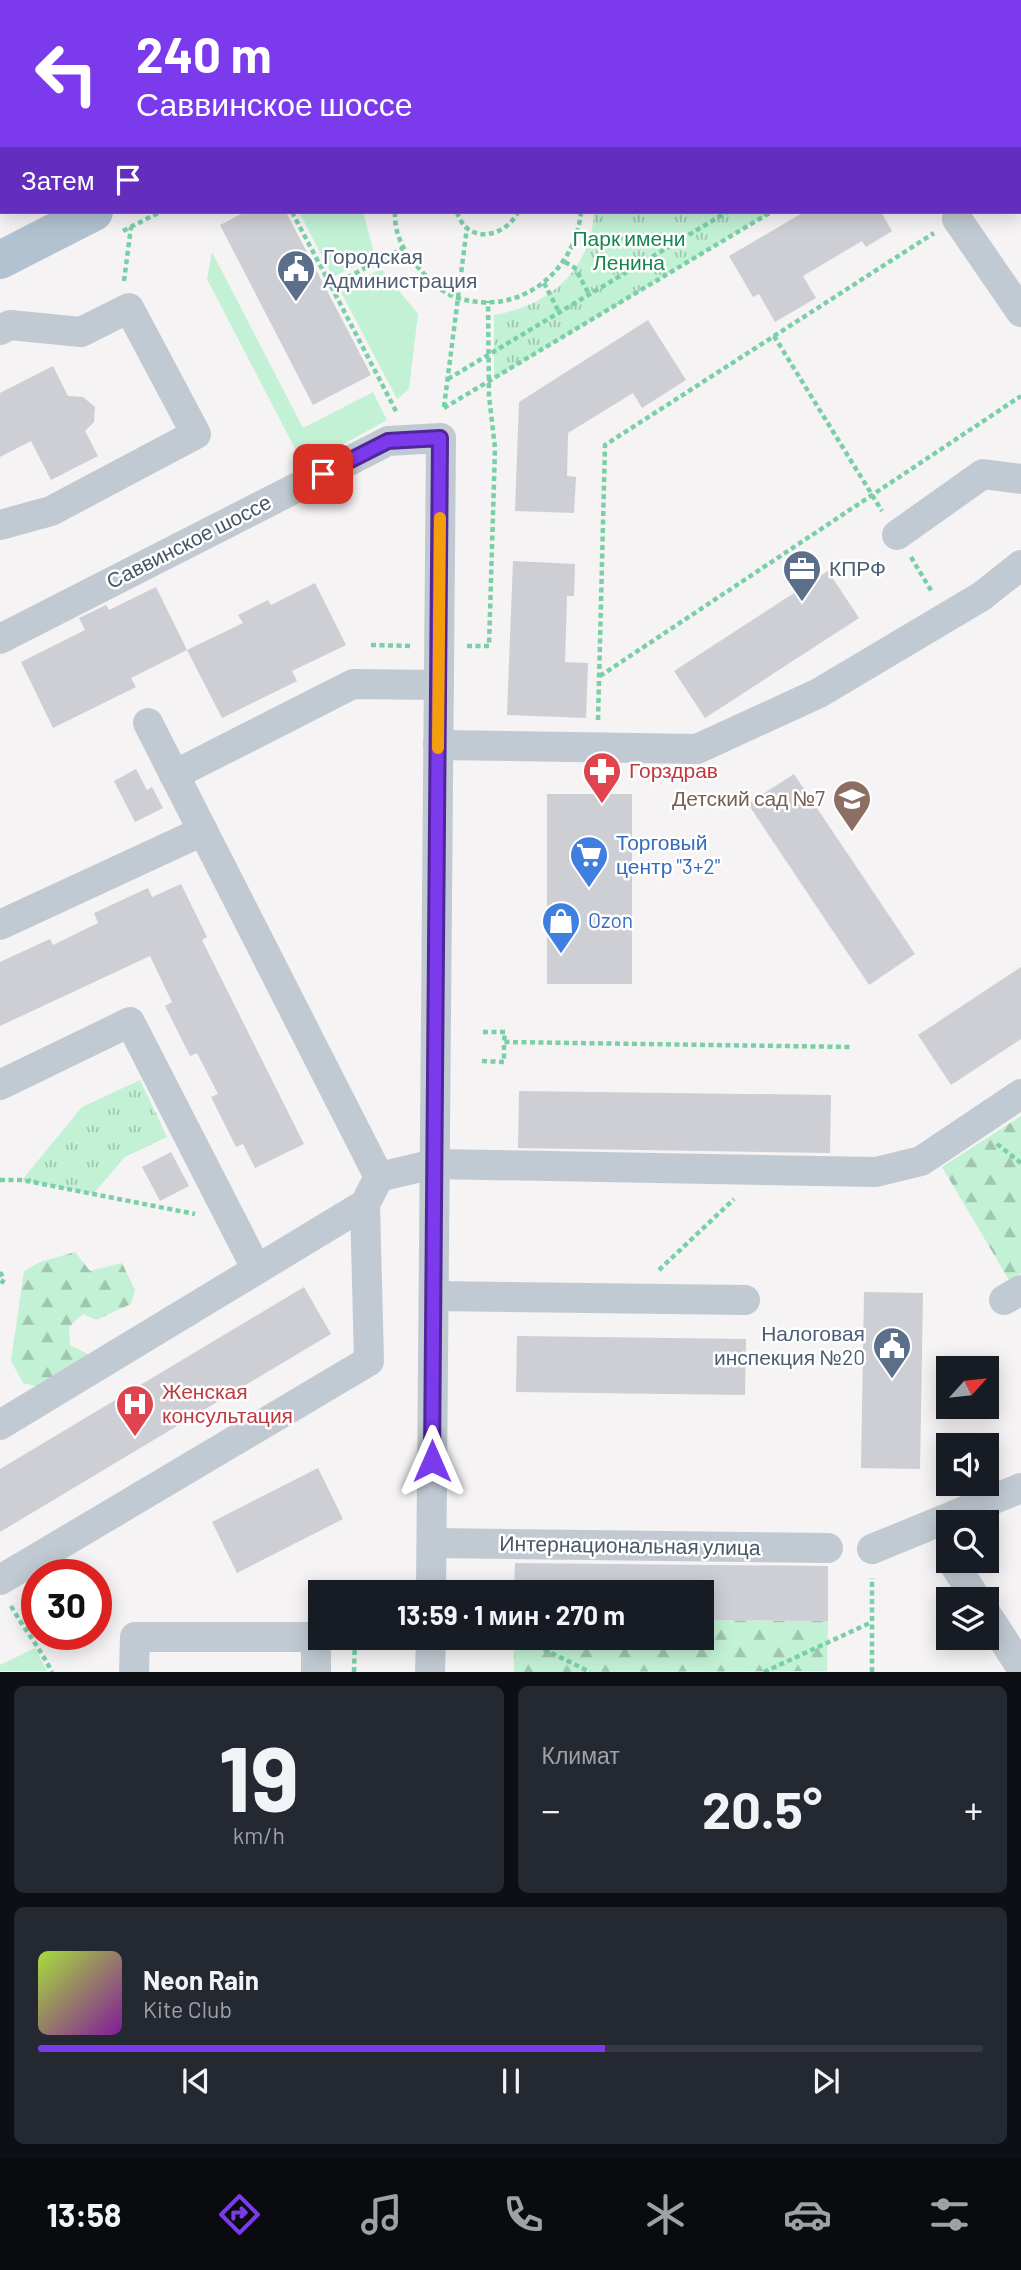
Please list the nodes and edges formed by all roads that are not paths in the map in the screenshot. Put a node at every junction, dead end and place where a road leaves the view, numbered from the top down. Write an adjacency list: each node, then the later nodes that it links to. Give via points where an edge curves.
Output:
1 (90, 214): 3 (main road)
2 (957, 219): 4 (street)
3 (0, 260)
4 (1021, 312)
5 (3, 320): 7 (street, via 81,332 129,308 196,434 51,511)
6 (1021, 479): 8 (street, via 983,474)
7 (0, 524)
8 (897, 535)
9 (1021, 565): 13 (street, via 947,617 819,693 697,749)
10 (0, 639): 11 (street, Саввинское шоссе, via 388,441 440,438)
11 (439, 685): 13 (street); 14 (street, via 353,684)
12 (148, 723): 14 (street)
13 (438, 746): 19 (street)
14 (174, 775): 15 (street)
15 (203, 831): 16 (street); 20 (street)
16 (0, 925)
17 (0, 1085): 22 (street, via 130,1022)
18 (1021, 1094): 19 (street, via 921,1161 876,1172)
19 (435, 1164): 20 (street); 23 (street)
20 (379, 1177): 21 (street)
21 (365, 1203): 22 (street); 33 (street, via 369,1361)
22 (256, 1268): 25 (street)
23 (434, 1296): 24 (street); 29 (street)
24 (745, 1300)
25 (0, 1425)
26 (1021, 1488): 27 (street)
27 (929, 1526): 28 (street); 31 (street)
28 (936, 1537)
29 (432, 1543): 30 (street, Интернациональная улица); 32 (street)
30 (828, 1548)
31 (872, 1549)
32 (431, 1580)
33 (3, 1588)
34 (999, 1633): 38 (street)
35 (308, 1637): 39 (street, via 135,1637)
36 (317, 1650): 40 (street)
37 (430, 1650): 41 (street)
38 (1021, 1663)
39 (134, 1671)
40 (316, 1671)
41 (430, 1671)

